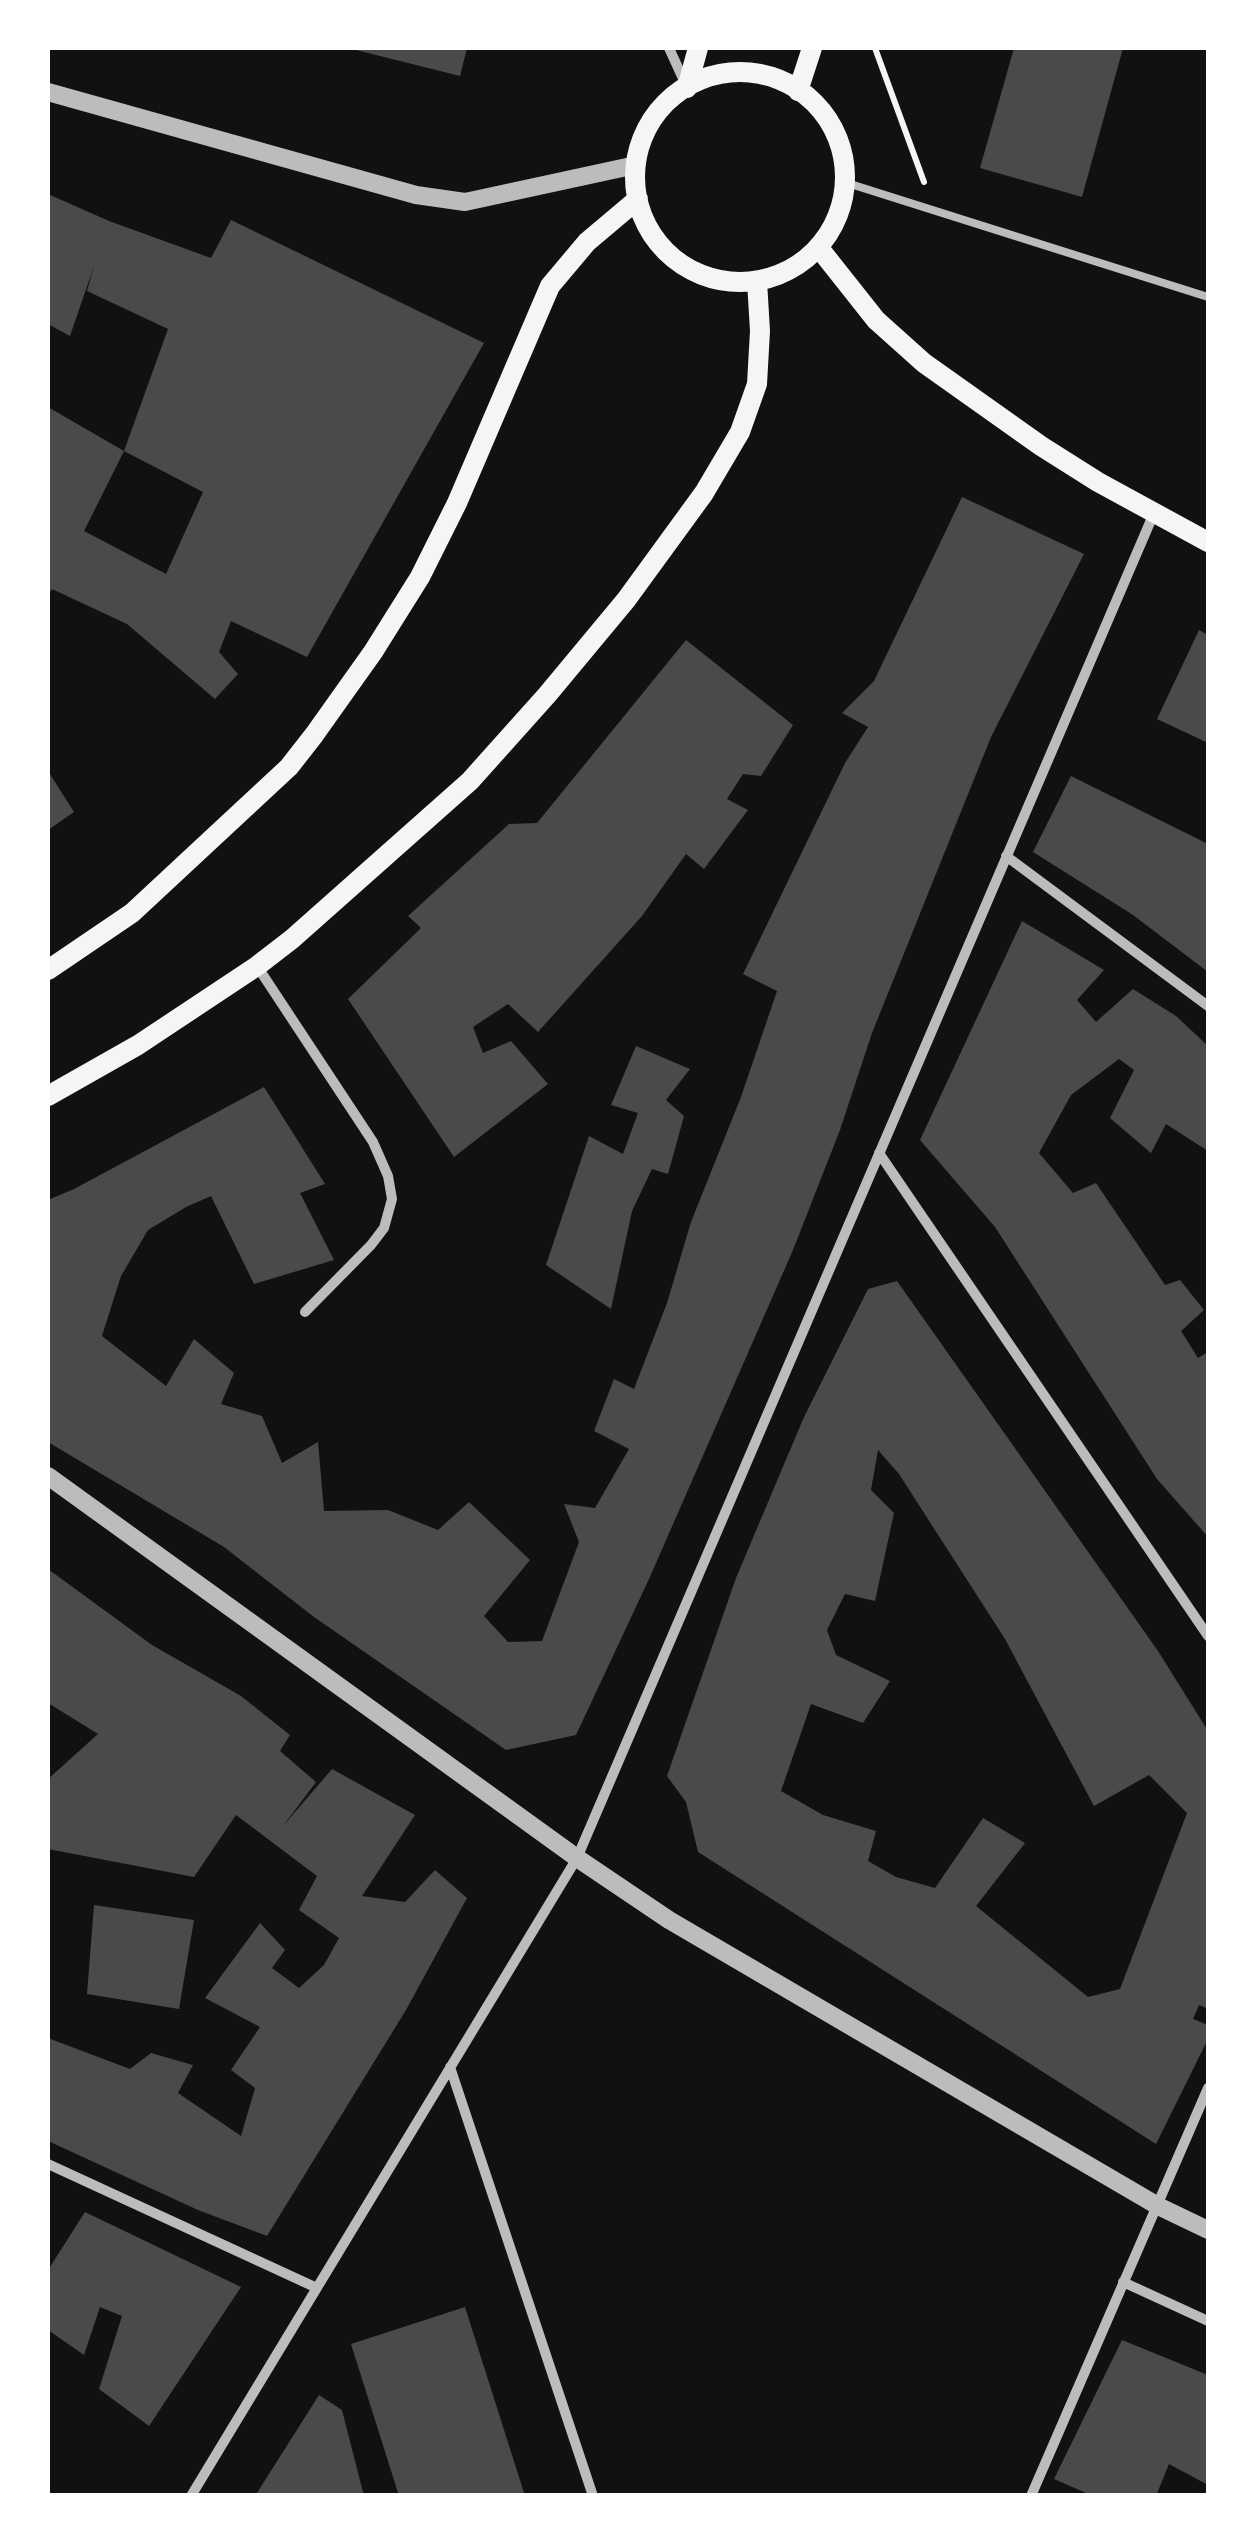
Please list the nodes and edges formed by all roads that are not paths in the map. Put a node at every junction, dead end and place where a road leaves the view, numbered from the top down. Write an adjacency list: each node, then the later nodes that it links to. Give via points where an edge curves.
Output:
1 (669, 48): 4 (street)
2 (698, 48): 4 (main road)
3 (812, 48): 5 (main road)
4 (686, 88): 5 (main road, via 741,72); 7 (main road, via 650,125)
5 (798, 91): 8 (main road, via 831,126)
6 (48, 92): 7 (street, via 416,195 466,202)
7 (636, 165): 9 (main road)
8 (844, 182): 10 (main road, via 835,221); 12 (lane)
9 (638, 199): 11 (main road, via 653,236 681,264 718,280); 17 (main road, via 587,242 550,286 420,577 289,767 132,913)
10 (819, 248): 11 (main road, via 783,273); 13 (main road, via 876,320 924,363 1040,446)
11 (757, 281): 16 (main road, via 754,395 740,432 693,509 626,600 470,781)
12 (1208, 297)
13 (1154, 513): 14 (main road); 15 (street)
14 (1208, 542)
15 (1006, 856): 18 (street); 20 (street)
16 (257, 966): 19 (main road); 21 (street, via 373,1142 392,1199 384,1228)
17 (48, 970)
18 (1208, 1006)
19 (48, 1096)
20 (879, 1153): 23 (street); 24 (street)
21 (305, 1312)
22 (48, 1476): 24 (street)
23 (1208, 1636)
24 (577, 1858): 25 (street); 28 (street, via 670,1920)
25 (450, 2067): 31 (street); 34 (street)
26 (1208, 2088): 28 (street)
27 (48, 2164): 31 (street)
28 (1158, 2206): 29 (street); 30 (street)
29 (1208, 2230)
30 (1124, 2282): 32 (street); 35 (street)
31 (316, 2288): 33 (street)
32 (1208, 2321)
33 (192, 2496)
34 (593, 2496)
35 (1030, 2496)

